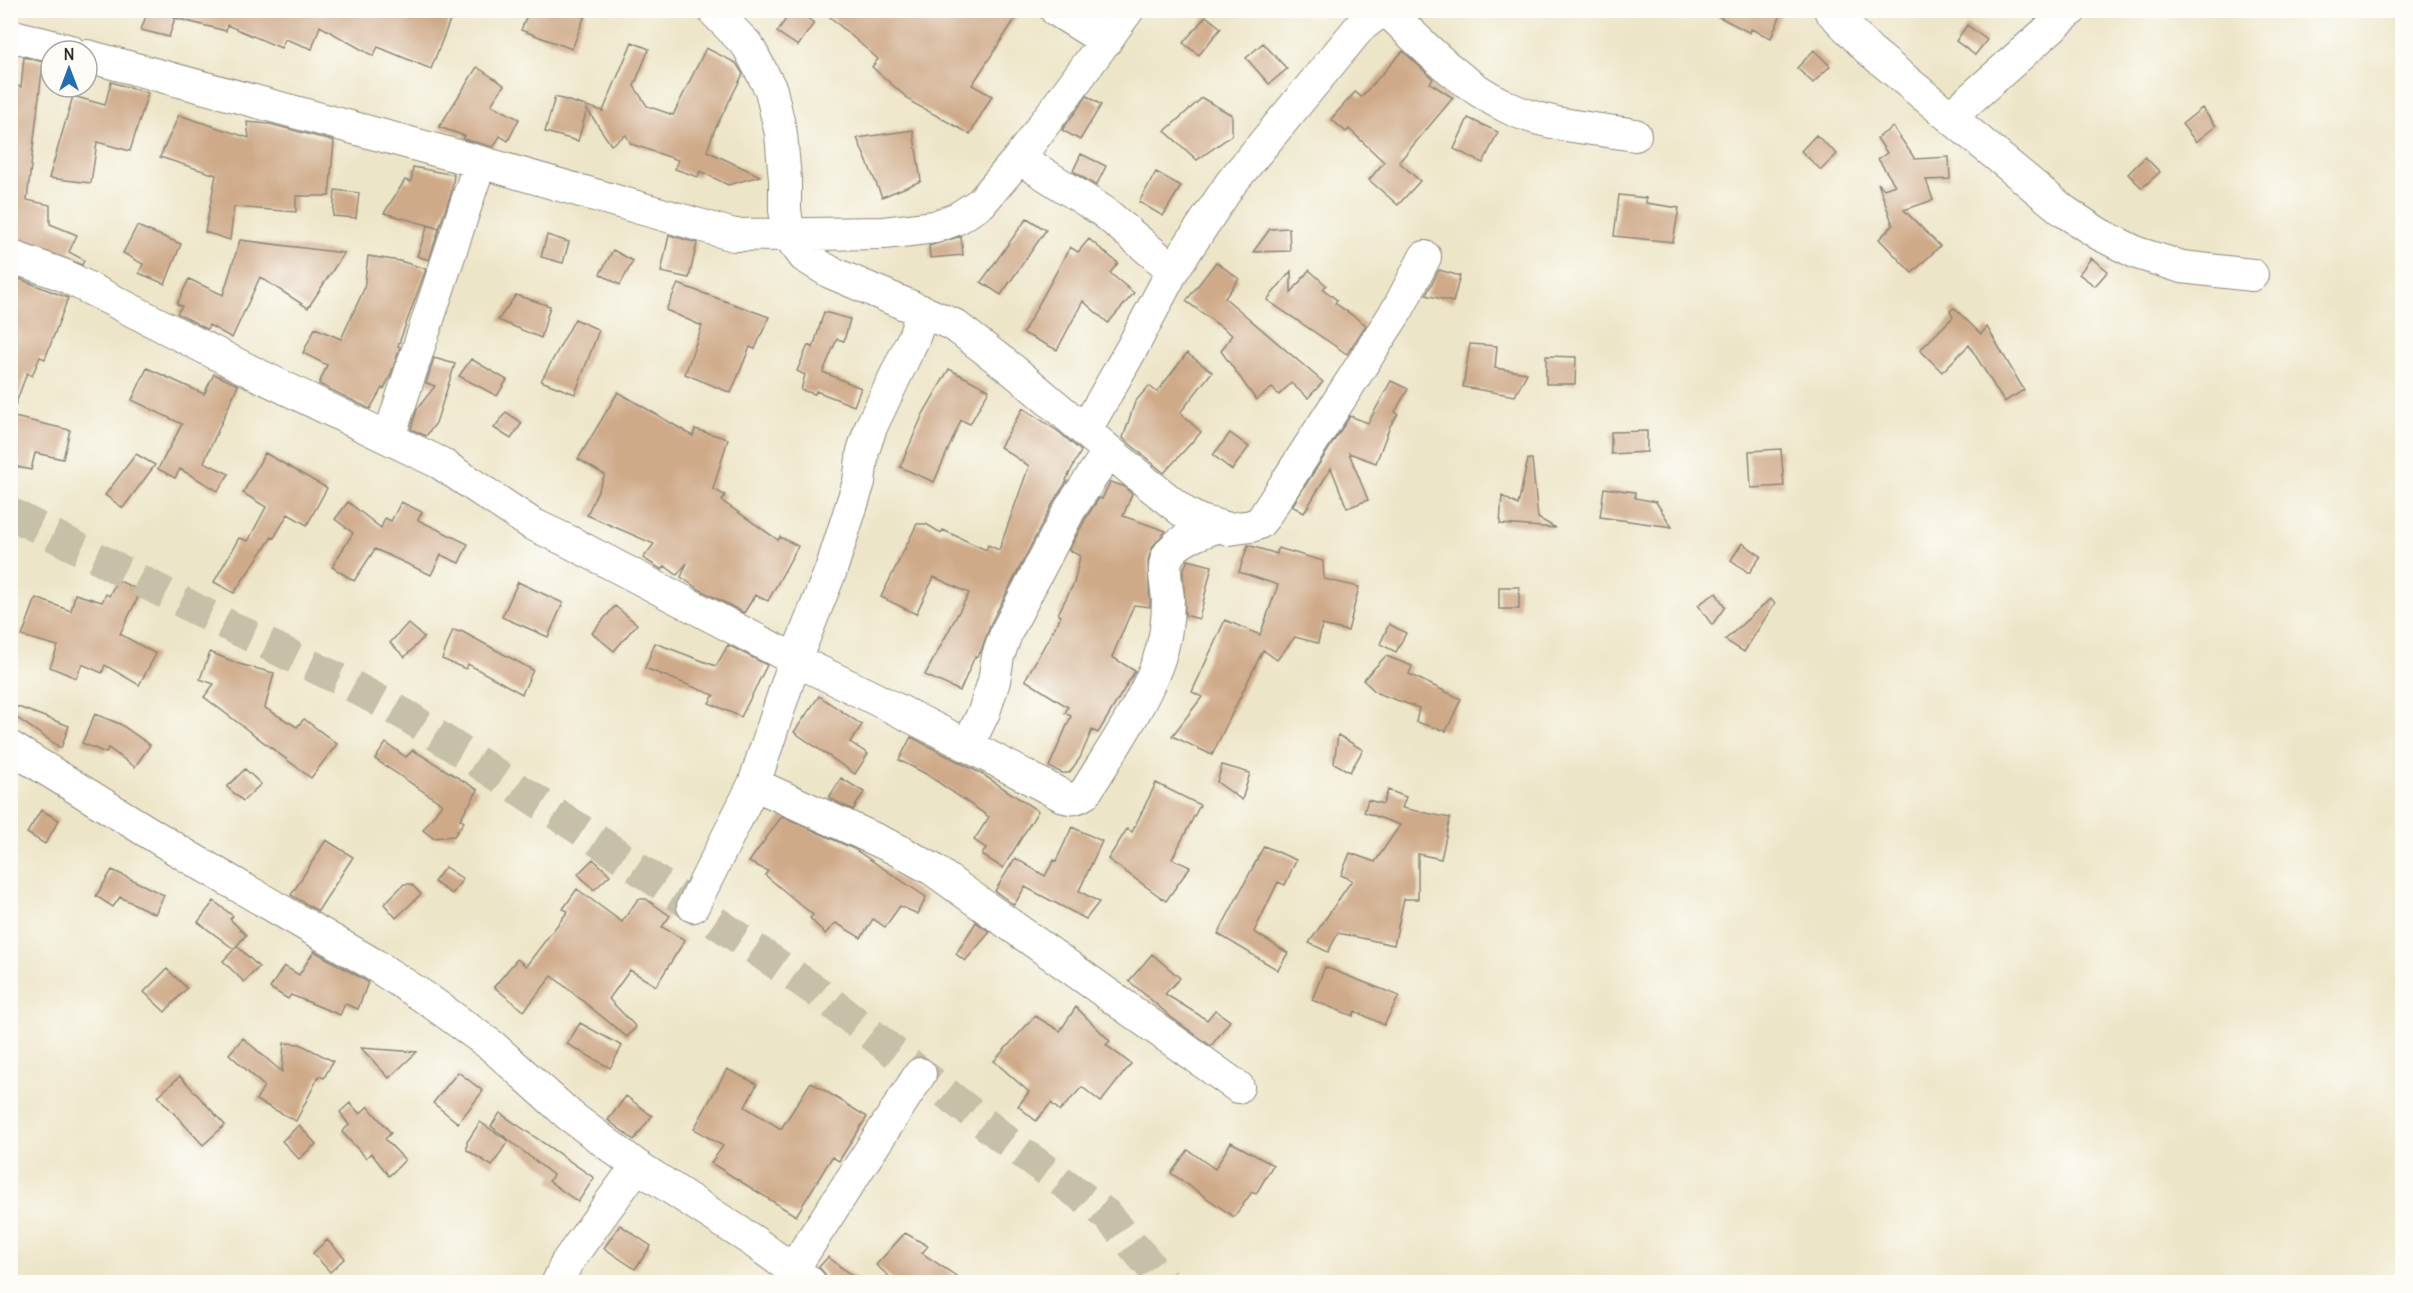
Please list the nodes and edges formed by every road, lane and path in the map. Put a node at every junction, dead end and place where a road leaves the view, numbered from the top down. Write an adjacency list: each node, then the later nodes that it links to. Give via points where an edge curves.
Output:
1 (713, 10): 16 (street, via 748,46 771,90 781,134)
2 (1056, 10): 9 (street)
3 (1128, 10): 9 (street)
4 (1382, 10): 19 (street, via 1360,27 1231,183)
5 (1387, 10): 13 (street, via 1463,82 1510,109 1560,124)
6 (1830, 10): 12 (street, via 1869,50)
7 (2071, 10): 12 (street)
8 (10, 34): 10 (street)
9 (1106, 41): 14 (street)
10 (39, 42)
11 (99, 59): 15 (street)
12 (1950, 117): 20 (street, via 2064,211 2137,254 2182,267)
13 (1635, 135)
14 (1019, 158): 16 (street, via 981,203 934,227); 19 (street, via 1104,212)
15 (480, 162): 16 (street, via 734,235); 23 (street)
16 (789, 236): 21 (street, via 804,256 830,272)
17 (10, 256): 23 (street, via 63,275)
18 (1425, 257): 25 (street, via 1399,307 1270,510 1251,526)
19 (1173, 270): 22 (street)
20 (2252, 275)
21 (923, 311): 22 (street, via 954,325); 26 (street, via 871,427 859,482 831,570)
22 (1084, 431): 24 (street)
23 (389, 437): 26 (street, via 440,463 532,524)
24 (1109, 452): 25 (street, via 1185,513); 27 (street, via 1070,509 1007,631 984,712)
25 (1216, 527): 27 (street, via 1194,535 1168,554 1166,628 1159,661 1084,793 1070,799)
26 (795, 660): 27 (street); 29 (street)
27 (968, 745)
28 (10, 747): 33 (street, via 428,999 492,1046 569,1115)
29 (753, 784): 30 (street); 32 (street, via 932,869)
30 (693, 906)
31 (920, 1074): 34 (street)
32 (1238, 1087)
33 (637, 1166): 34 (street); 35 (street, via 567,1262)
34 (801, 1276)
35 (558, 1282)

